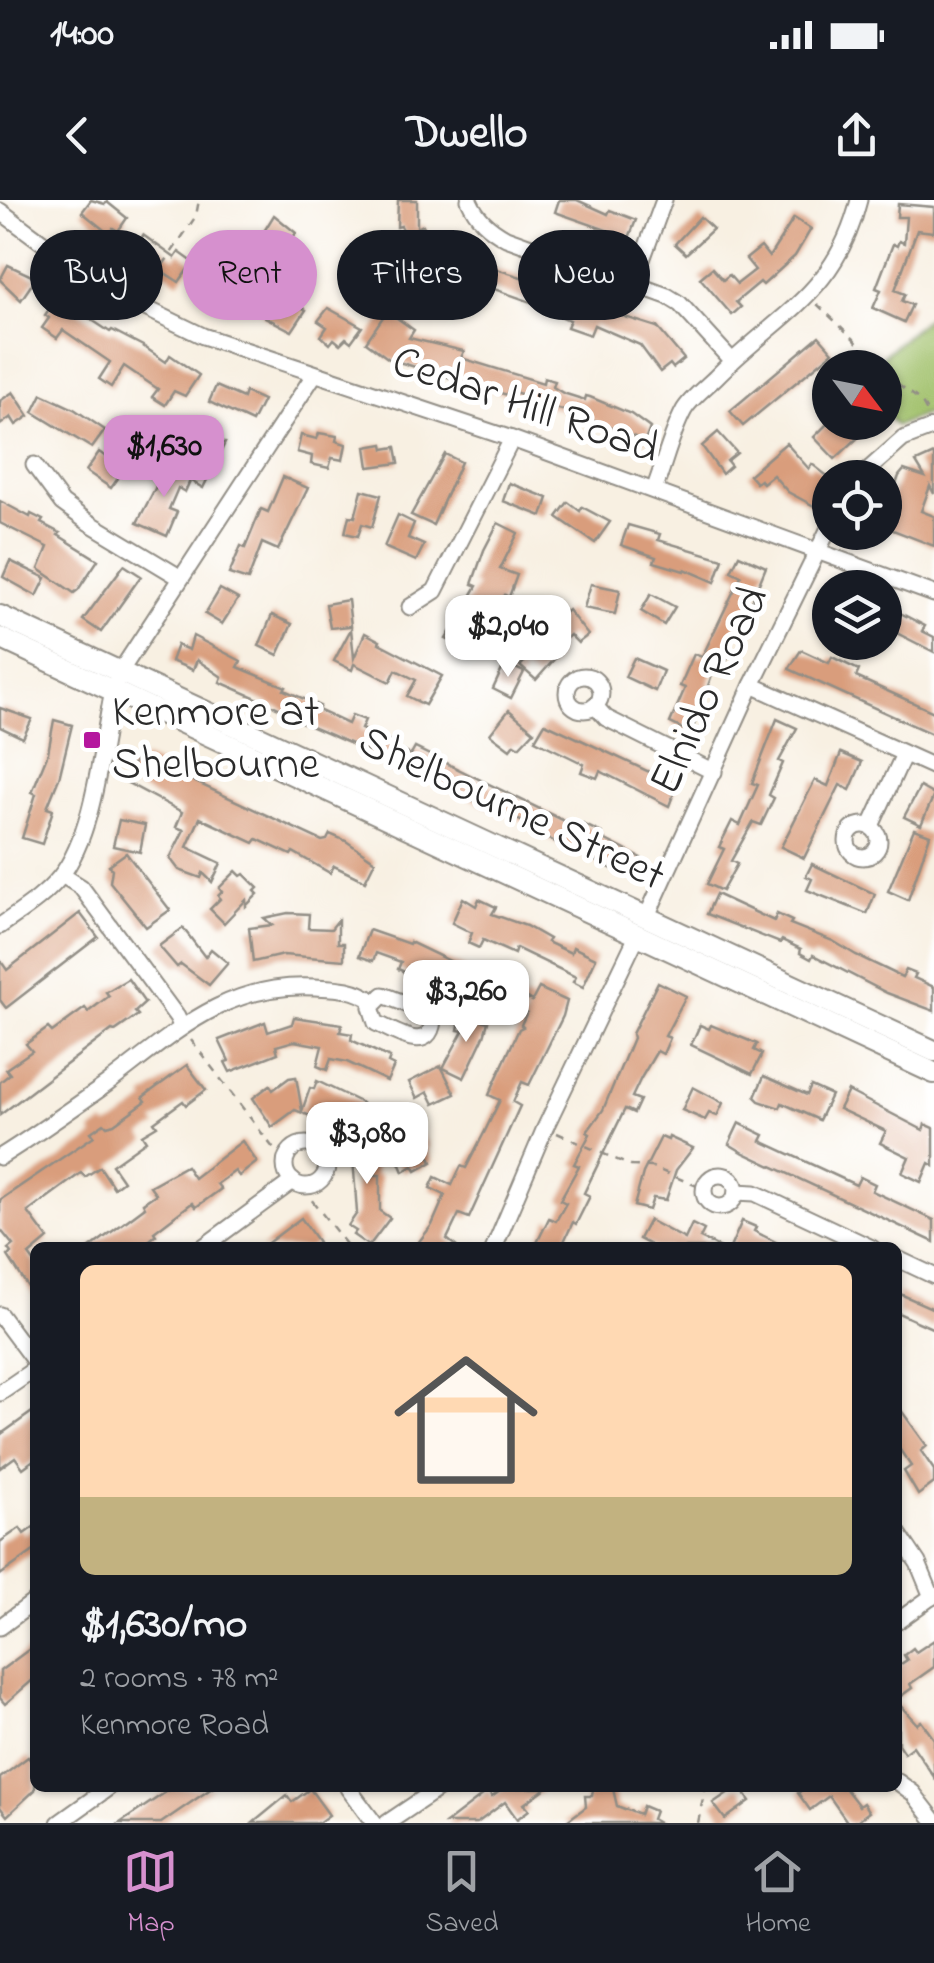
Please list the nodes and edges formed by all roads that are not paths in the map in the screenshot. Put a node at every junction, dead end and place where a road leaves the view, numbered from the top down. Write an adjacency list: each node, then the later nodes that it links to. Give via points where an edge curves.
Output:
1 (469, 200): 6 (street, via 491,230)
2 (664, 200): 5 (street)
3 (858, 200): 8 (street, via 851,231 810,295)
4 (0, 211): 9 (street, Cedar Hill Road, via 137,304 203,336)
5 (650, 238)
6 (518, 242)
7 (650, 290): 8 (street, via 680,304)
8 (732, 361): 14 (street, via 685,408)
9 (314, 375): 11 (street, Cedar Hill Road); 16 (street)
10 (934, 427): 12 (street, via 903,439)
11 (512, 439): 14 (street, Cedar Hill Road); 18 (street, via 435,591)
12 (879, 460)
13 (34, 464): 16 (street, via 62,503)
14 (654, 490): 15 (street, Cedar Hill Road)
15 (818, 552): 17 (street, Cedar Hill Road); 22 (street, Elnido Road)
16 (181, 578): 21 (street)
17 (934, 594)
18 (410, 607)
19 (0, 616): 21 (main road, Shelbourne Street)
20 (0, 638): 21 (main road, Shelbourne Street)
21 (116, 681): 28 (street, via 87,813); 29 (main road, Shelbourne Street)
22 (752, 685): 24 (street); 26 (street, Elnido Road)
23 (595, 706): 26 (street, via 606,718)
24 (904, 754): 25 (street); 27 (street)
25 (934, 768)
26 (714, 772): 29 (street, Elnido Road)
27 (871, 826)
28 (62, 875): 30 (street); 32 (street, via 81,887)
29 (642, 925): 33 (main road, Shelbourne Street); 34 (main road, Shelbourne Street); 39 (street, Elnido Road)
30 (0, 926)
31 (373, 1001): 32 (street, via 348,988 267,989 233,998)
32 (180, 1026): 35 (street)
33 (934, 1051)
34 (934, 1072)
35 (0, 1157)
36 (300, 1184): 36 (street, via 286,1171 286,1159 300,1145 314,1146 324,1155 324,1175); 38 (street)
37 (704, 1189): 40 (street, via 718,1207 732,1202 736,1192 755,1193)
38 (211, 1242)
39 (497, 1242)
40 (859, 1242)
41 (902, 1261): 42 (street)
42 (934, 1276)
43 (0, 1315): 44 (street)
44 (30, 1358)
45 (30, 1369): 46 (street)
46 (0, 1394)
47 (902, 1540): 48 (street)
48 (933, 1596): 50 (street)
49 (30, 1605): 51 (street)
50 (902, 1618)
51 (0, 1627)
52 (902, 1785): 56 (street)
53 (102, 1792): 57 (street)
54 (351, 1792): 58 (street)
55 (433, 1792): 59 (street)
56 (934, 1820)
57 (59, 1823)
58 (374, 1823)
59 (387, 1823)

